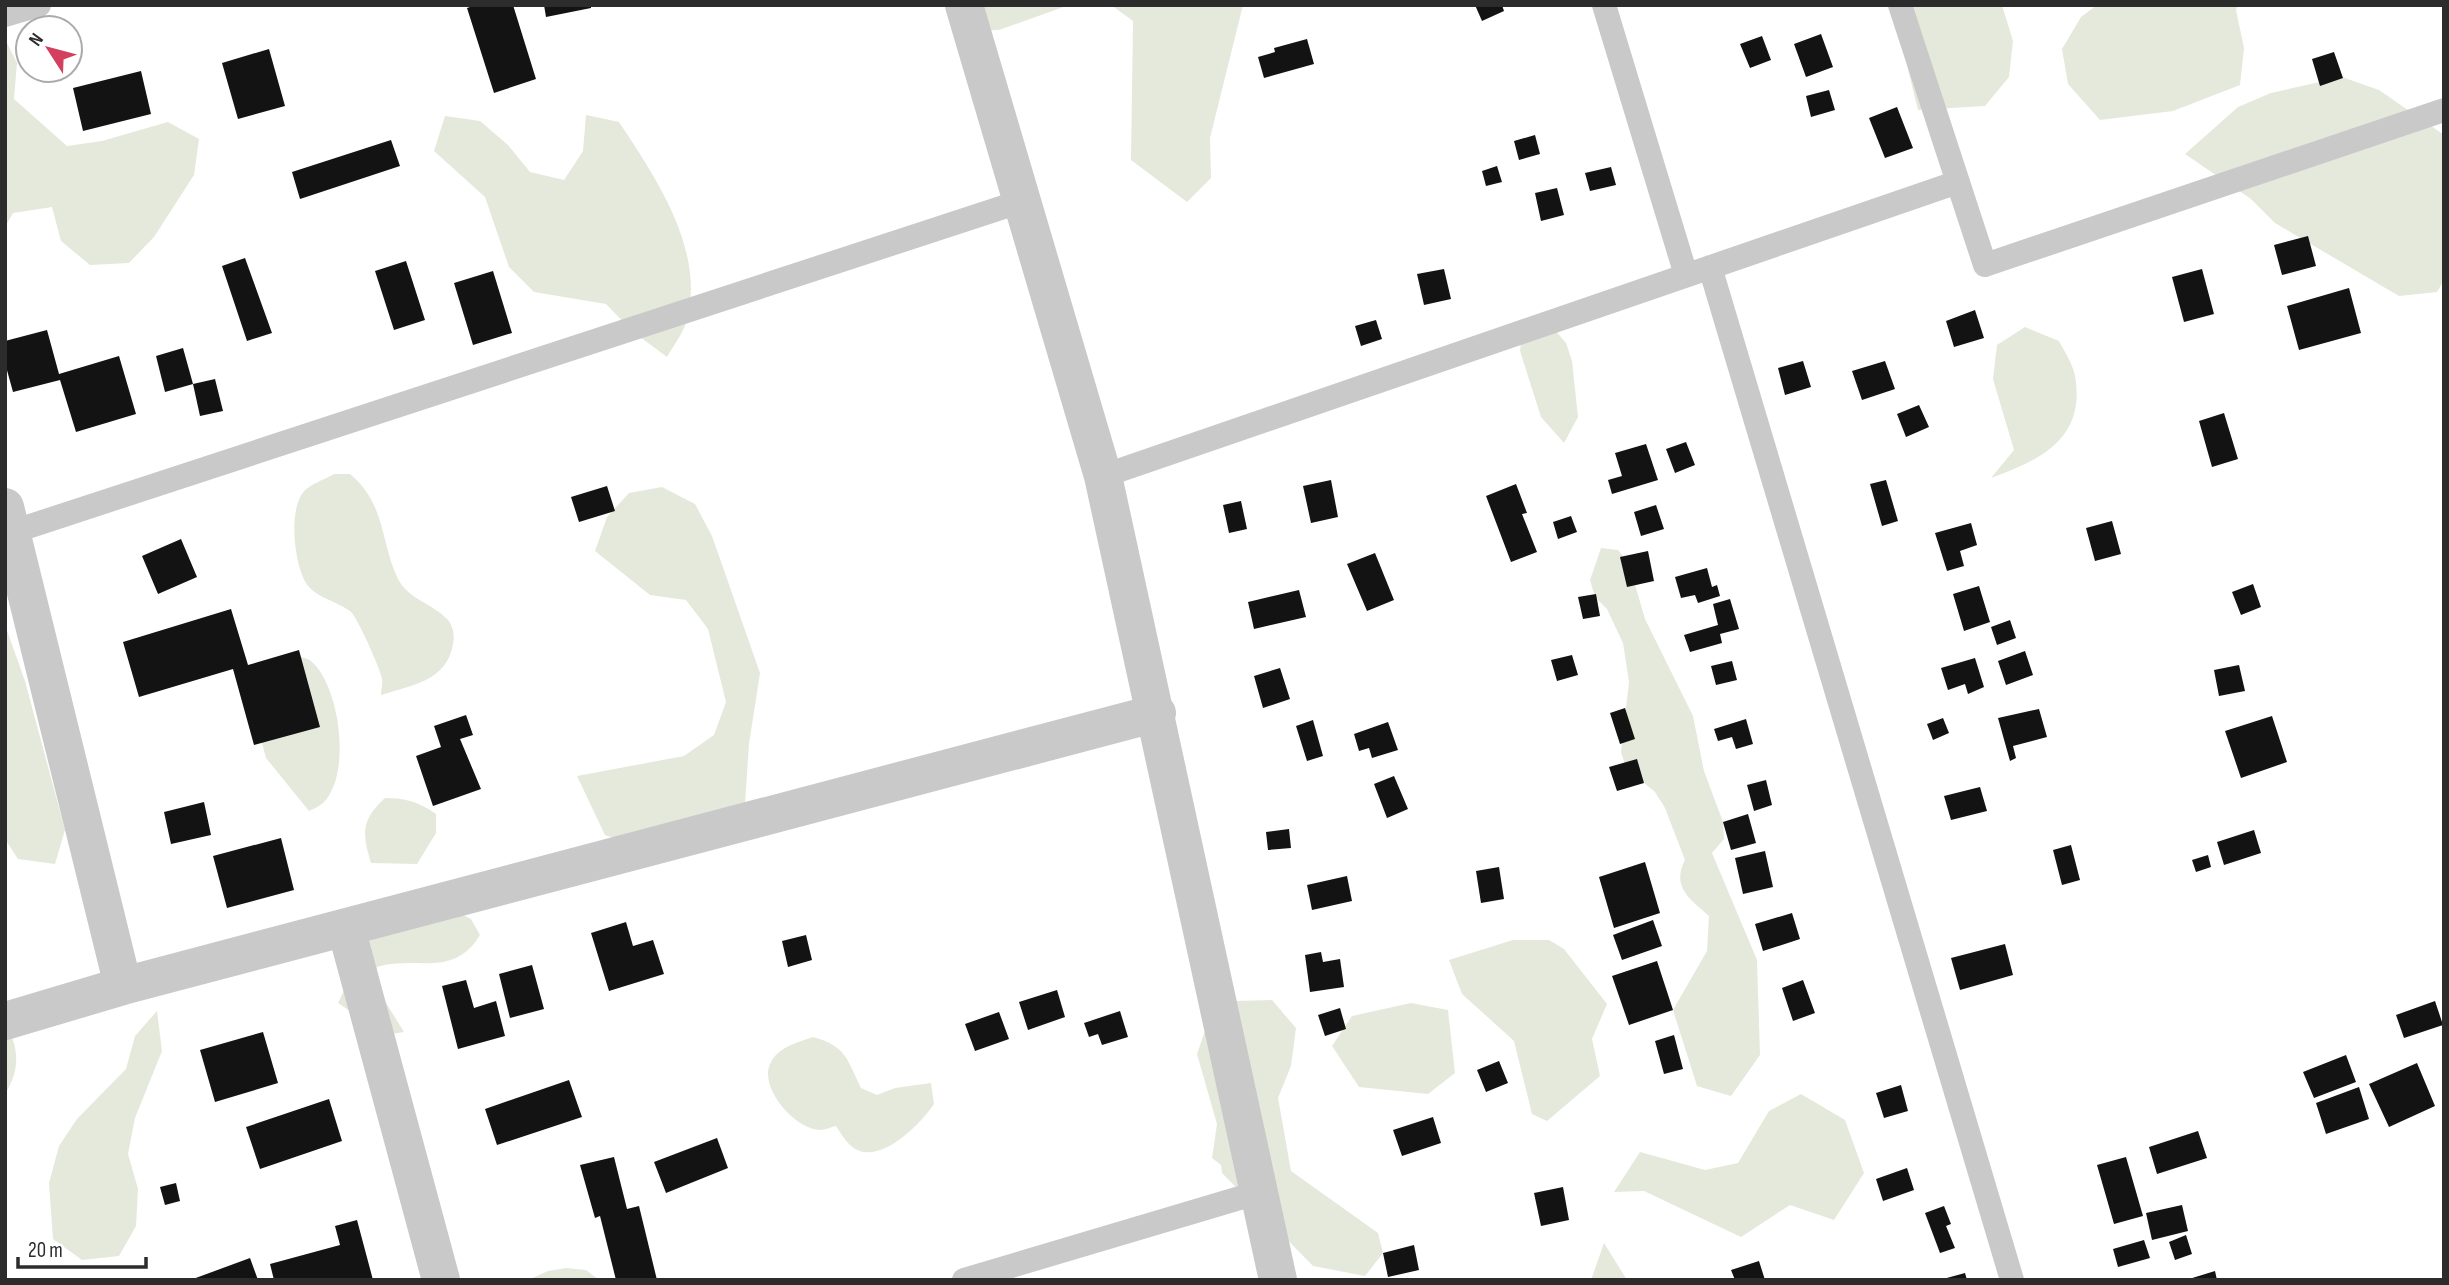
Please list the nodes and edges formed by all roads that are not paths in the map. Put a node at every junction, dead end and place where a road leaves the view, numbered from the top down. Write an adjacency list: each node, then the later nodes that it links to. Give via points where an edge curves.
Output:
1 (39, 5): 5 (lane)
2 (964, 5): 8 (street)
3 (1604, 5): 10 (lane)
4 (1899, 5): 7 (lane)
5 (5, 15)
6 (2444, 110): 7 (lane, via 1985,265)
7 (1958, 182): 9 (lane)
8 (1022, 201): 11 (street); 12 (lane)
9 (1710, 267): 10 (lane); 21 (lane)
10 (1686, 275): 11 (lane)
11 (1103, 476): 13 (street)
12 (8, 520): 15 (street)
13 (1157, 713): 14 (street); 17 (street)
14 (346, 928): 15 (street); 18 (street)
15 (123, 986): 16 (street)
16 (5, 1021)
17 (1260, 1192): 19 (lane); 20 (street)
18 (442, 1280)
19 (964, 1280)
20 (1278, 1280)
21 (2012, 1280)

